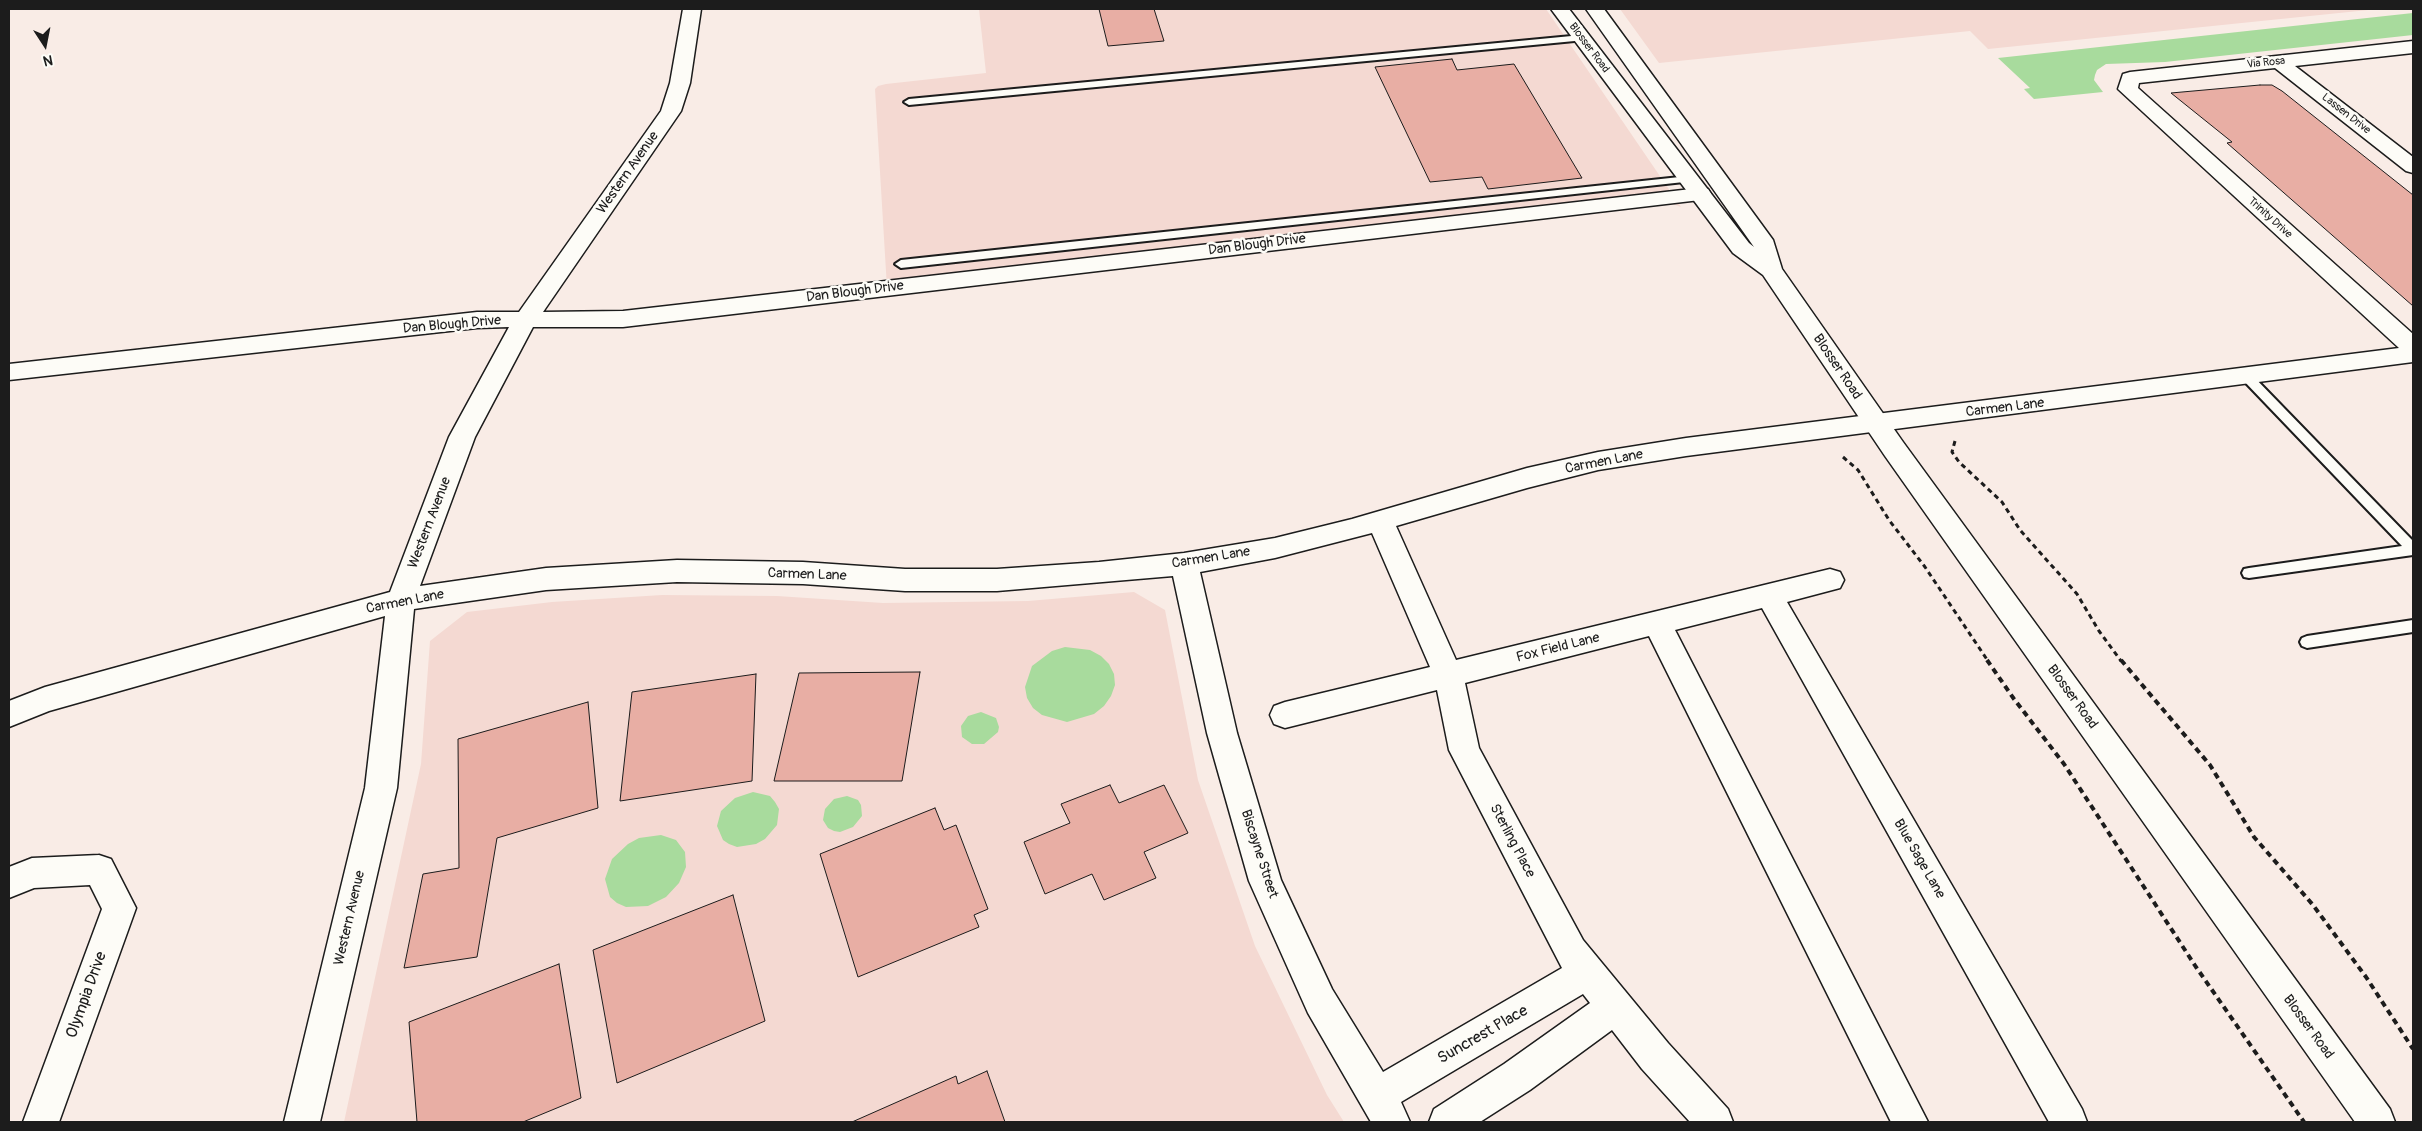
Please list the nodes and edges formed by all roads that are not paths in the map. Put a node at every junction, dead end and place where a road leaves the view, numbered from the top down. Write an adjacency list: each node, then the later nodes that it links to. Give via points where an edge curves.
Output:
1 (692, 9): 13 (street, Western Avenue, via 680,83 671,111)
2 (1560, 9): 4 (street, Blosser Road)
3 (1595, 9): 12 (street, Blosser Road, via 1765,246)
4 (1582, 38): 8 (lane); 10 (street, Blosser Road)
5 (2413, 47): 6 (street, Via Rosa)
6 (2279, 62): 7 (street, Via Rosa, via 2130,78); 9 (street, Lassen Drive)
7 (2128, 90): 14 (street, Trinity Drive)
8 (909, 102)
9 (2413, 167)
10 (1694, 186): 11 (lane); 12 (street, Blosser Road, via 1741,248); 13 (street, Dan Blough Drive, via 623,319)
11 (901, 264)
12 (1771, 270): 18 (street, Blosser Road)
13 (525, 320): 16 (street, Dan Blough Drive, via 477,320); 25 (street, Western Avenue, via 462,437)
14 (2413, 347)
15 (2413, 354): 17 (street, Carmen Lane)
16 (9, 372)
17 (2247, 377): 18 (street, Carmen Lane); 20 (lane)
18 (1876, 424): 19 (street, Carmen Lane, via 1598,461); 42 (street, Blosser Road)
19 (1380, 521): 21 (street, Carmen Lane, via 1275,548); 29 (street, Sterling Place)
20 (2413, 549): 22 (lane)
21 (1184, 564): 25 (street, Carmen Lane, via 997,580 905,580 803,573 677,571 546,579); 35 (street, Biscayne Street, via 1222,733 1265,882 1320,1001)
22 (2250, 573)
23 (1830, 580): 24 (street, Fox Field Lane)
24 (1769, 595): 26 (street, Fox Field Lane); 41 (street, Blue Sage Lane)
25 (401, 600): 30 (street, Carmen Lane, via 45,700); 37 (street, Western Avenue, via 382,788)
26 (1657, 623): 29 (street, Fox Field Lane); 40 (street)
27 (2413, 626): 28 (lane)
28 (2307, 642)
29 (1448, 674): 31 (street, Fox Field Lane); 33 (street, Sterling Place, via 1464,750 1571,952)
30 (9, 714)
31 (1285, 715)
32 (9, 883): 36 (street, Olympia Drive, via 32,873 99,870 119,908)
33 (1587, 972): 34 (street, Sterling Place); 35 (street, Suncrest Place)
34 (1615, 1006): 38 (street, via 1517,1077); 39 (street, Sterling Place)
35 (1385, 1109)
36 (41, 1122)
37 (302, 1122)
38 (1447, 1122)
39 (1715, 1122)
40 (1910, 1122)
41 (2069, 1122)
42 (2376, 1122)

